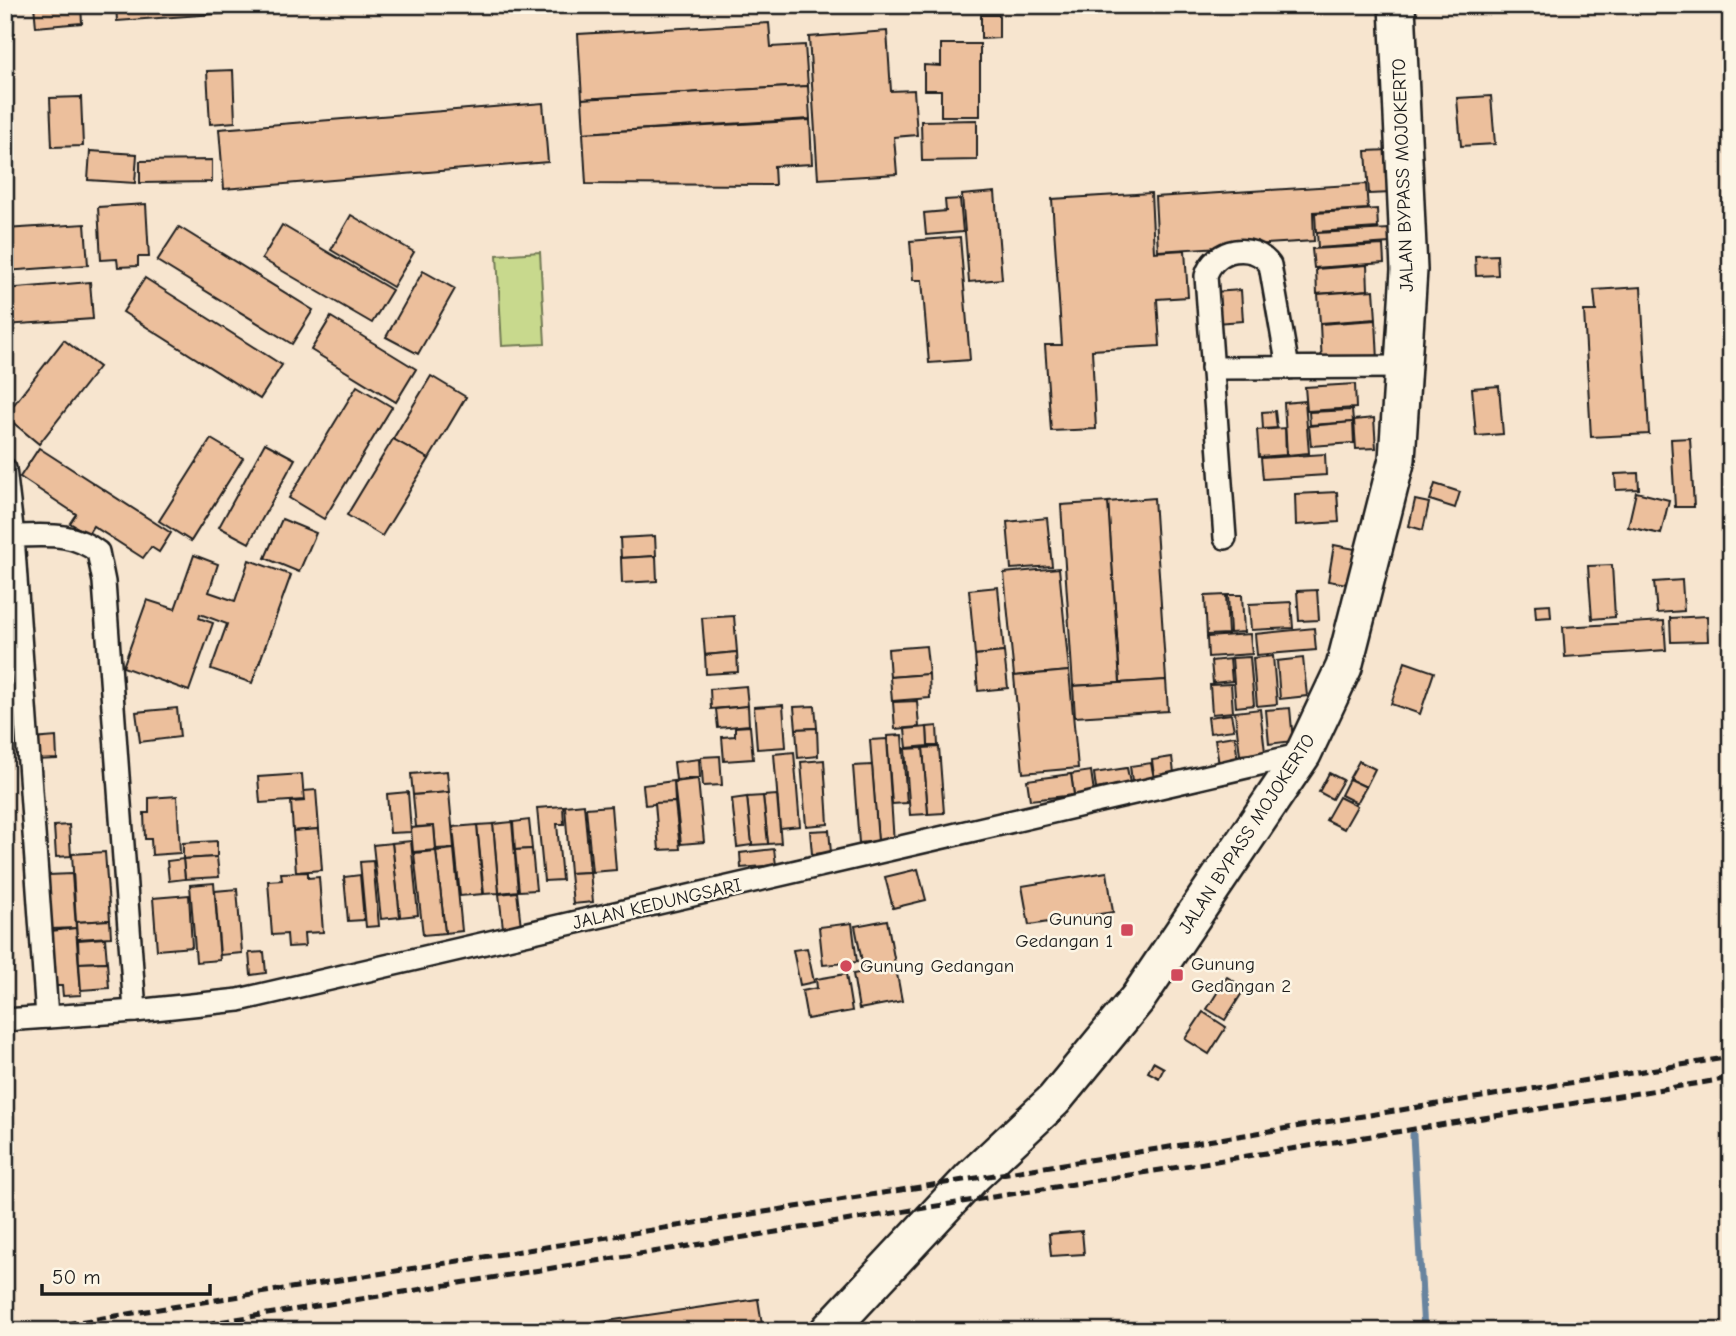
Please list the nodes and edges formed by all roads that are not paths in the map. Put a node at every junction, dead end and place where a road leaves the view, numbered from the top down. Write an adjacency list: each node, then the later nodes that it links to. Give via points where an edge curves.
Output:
1 (1397, 5): 2 (highway, JALAN BYPASS MOJOKERTO, via 1409,270)
2 (1401, 367): 4 (street); 8 (highway, JALAN BYPASS MOJOKERTO, via 1397,459 1344,667)
3 (1212, 368): 4 (street); 4 (street, via 1206,276 1220,256 1244,250 1260,254 1270,265); 7 (street)
4 (1288, 368)
5 (5, 469): 6 (street)
6 (13, 536): 9 (street, via 68,536 85,541 98,552 104,582); 10 (street)
7 (1225, 538)
8 (1303, 754): 9 (street, JALAN KEDUNGSARI, via 251,998); 12 (highway, JALAN BYPASS MOJOKERTO, via 1138,998 1055,1100 972,1177)
9 (135, 1011): 10 (street, JALAN KEDUNGSARI)
10 (47, 1017): 11 (street, JALAN KEDUNGSARI)
11 (5, 1020)
12 (828, 1331)

